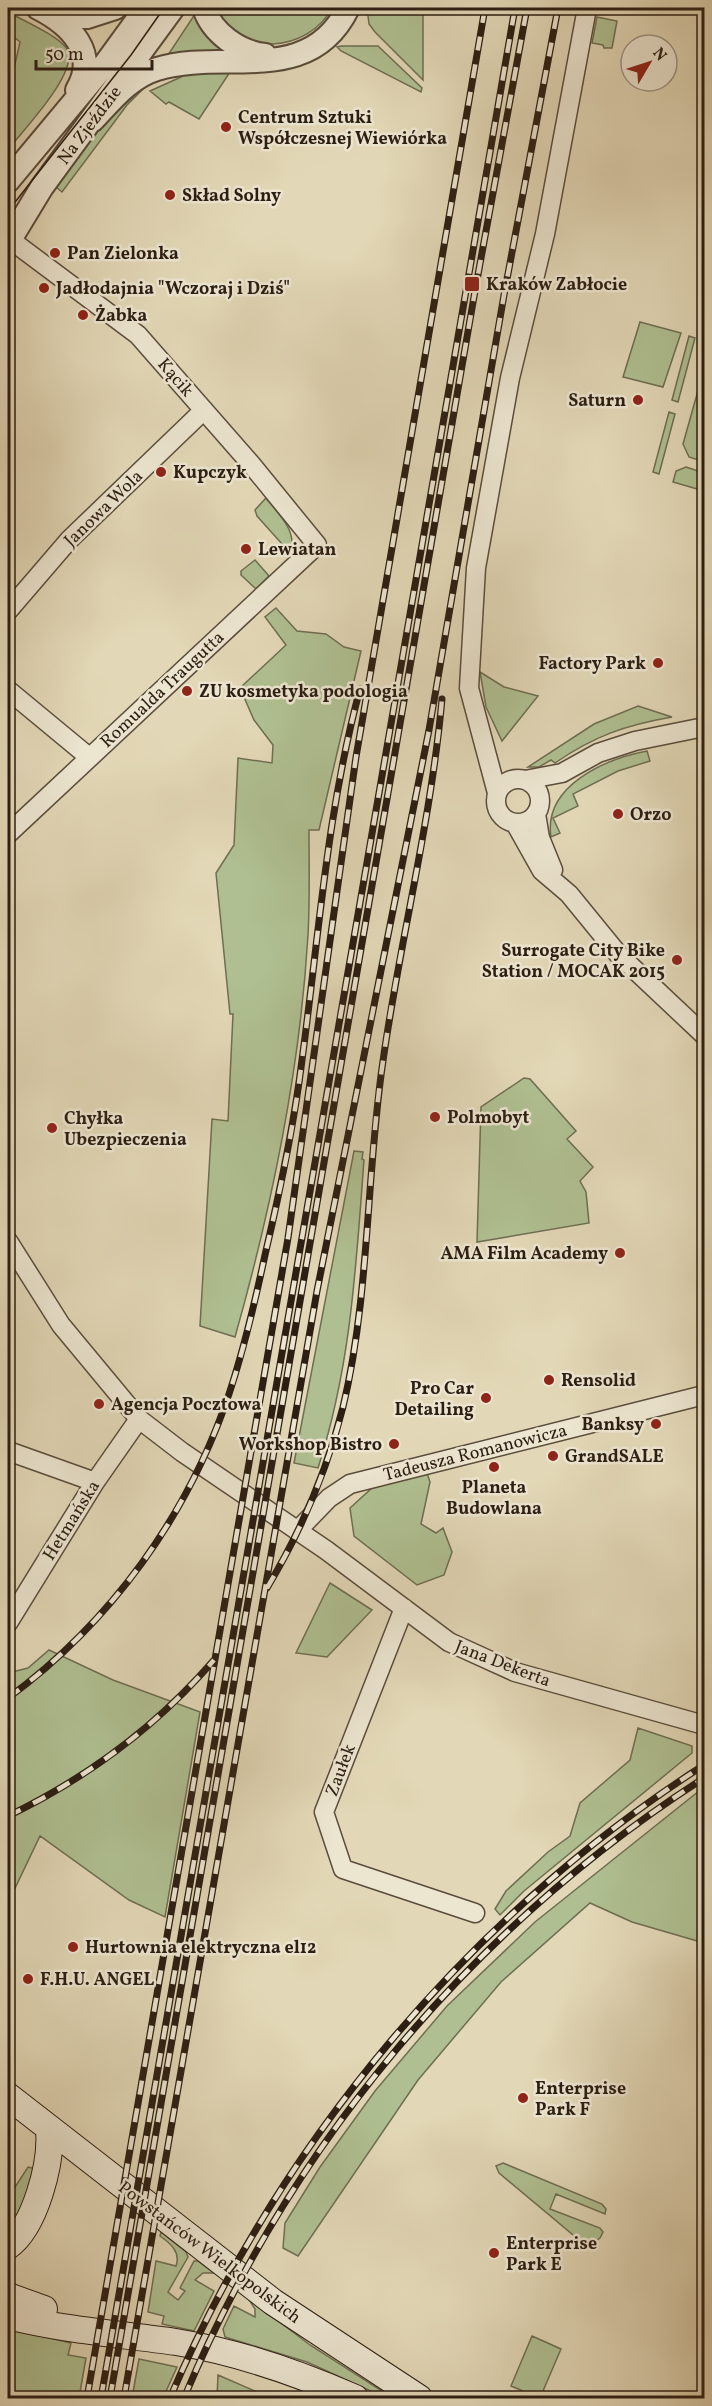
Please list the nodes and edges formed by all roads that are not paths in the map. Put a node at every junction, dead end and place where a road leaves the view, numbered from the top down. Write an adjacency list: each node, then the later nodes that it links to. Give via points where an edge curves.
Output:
1 (115, 8): 7 (street, via 87,16)
2 (146, 8): 9 (street, Na Zjeździe)
3 (173, 8): 10 (street, Na Zjeździe)
4 (204, 8): 8 (street, via 217,30 246,51 276,56)
5 (348, 8): 8 (street, via 326,38)
6 (587, 8): 18 (street, via 545,234 510,378 476,568 468,677 472,707)
7 (46, 12): 9 (street, via 72,32 85,59 85,75)
8 (300, 53): 10 (street, via 277,61 209,61 159,68 126,86)
9 (69, 105): 11 (street, Na Zjeździe)
10 (93, 120): 12 (street, Na Zjeździe, via 42,187)
11 (8, 181)
12 (8, 241): 13 (street, Kącik, via 138,335)
13 (204, 410): 14 (street, Kącik); 15 (street, Janowa Wola, via 69,540)
14 (317, 545): 19 (street, Romualda Traugutta)
15 (8, 611)
16 (8, 690): 19 (street)
17 (705, 728): 20 (street, via 634,741 598,753)
18 (485, 744): 21 (street); 22 (street)
19 (89, 757): 25 (street, Romualda Traugutta)
20 (562, 773): 21 (street); 23 (street)
21 (519, 780): 22 (street, via 503,784); 23 (street, via 537,790)
22 (497, 793): 24 (street, via 499,812)
23 (538, 809): 24 (street, via 527,822); 26 (street, via 540,838)
24 (515, 824): 26 (street, via 542,871)
25 (8, 834)
26 (560, 885): 27 (street, via 618,954)
27 (705, 1035)
28 (8, 1241): 30 (street, Jana Dekerta, via 61,1325)
29 (705, 1395): 33 (street, Tadeusza Romanowicza, via 350,1484 329,1498)
30 (139, 1419): 32 (street, Hetmańska); 33 (street, Jana Dekerta)
31 (8, 1451): 32 (street)
32 (94, 1482): 34 (street, Hetmańska)
33 (297, 1531): 35 (street, Jana Dekerta)
34 (14, 1597): 36 (street, Hetmańska)
35 (404, 1608): 37 (street, Jana Dekerta, via 449,1642 515,1672); 38 (street, Zaułek, via 324,1812 343,1869)
36 (8, 1623)
37 (705, 1725)
38 (475, 1913)
39 (8, 2097): 40 (main road, Powstańców Wielkopolskich)
40 (50, 2130): 41 (main road, via 46,2163 32,2213 24,2231); 46 (main road, Powstańców Wielkopolskich, via 273,2302)
41 (8, 2246)
42 (8, 2296): 44 (main road)
43 (8, 2316): 44 (main road)
44 (139, 2338): 45 (main road, via 223,2351 296,2373)
45 (355, 2398)
46 (419, 2398)

